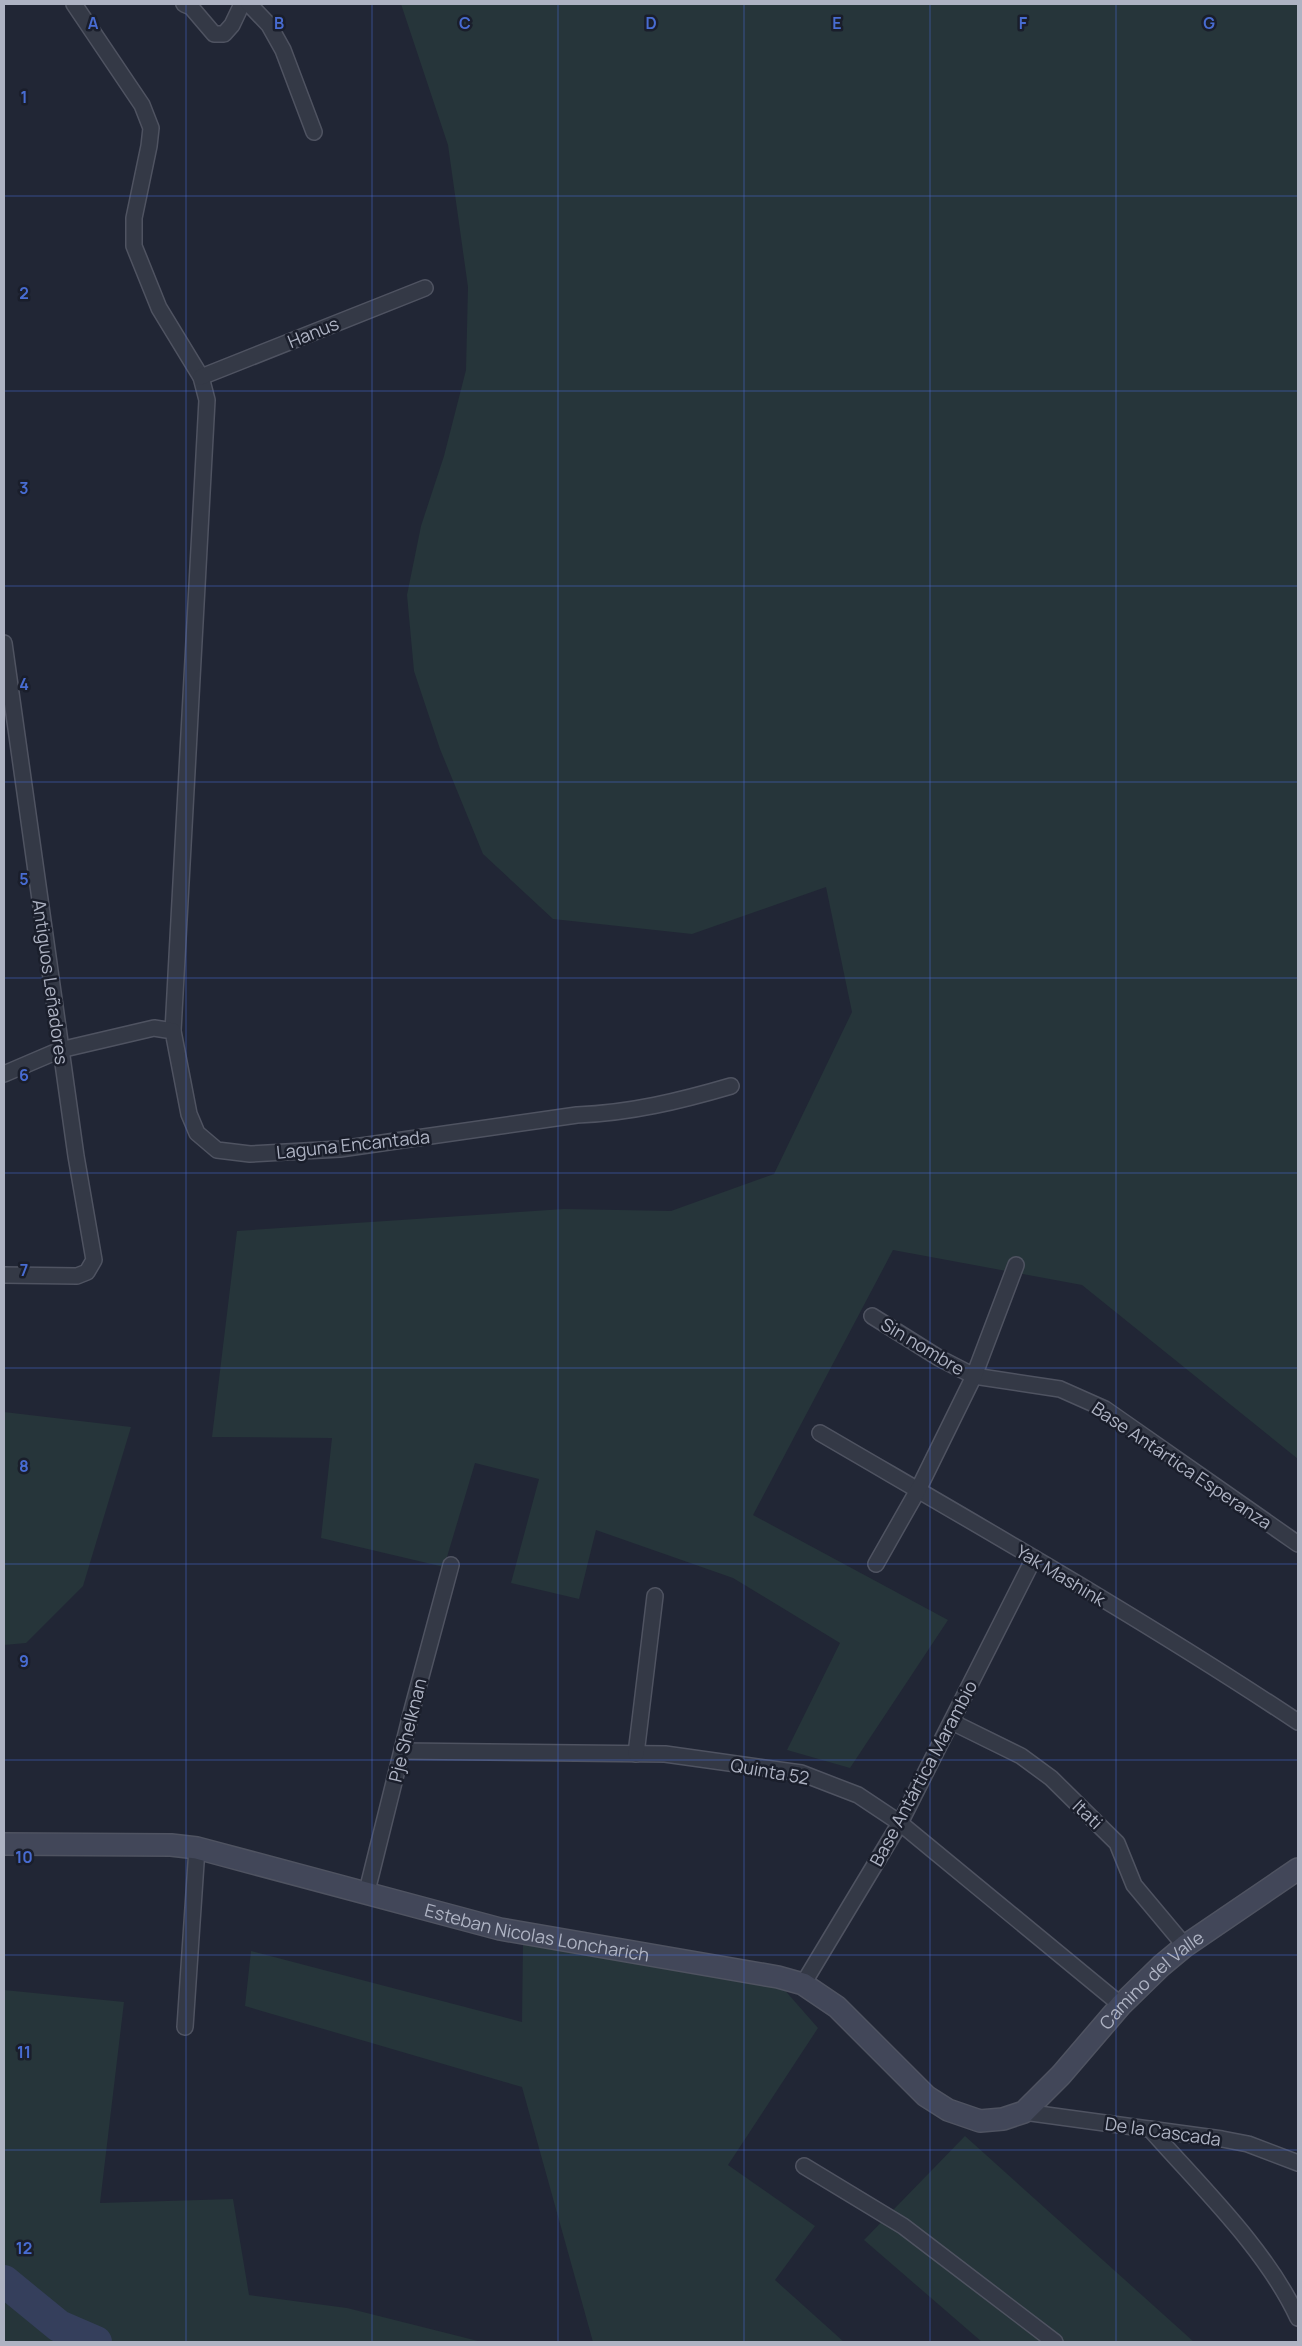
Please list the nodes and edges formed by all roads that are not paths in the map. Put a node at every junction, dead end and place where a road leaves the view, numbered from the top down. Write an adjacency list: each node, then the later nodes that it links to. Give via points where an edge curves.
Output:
1 (74, 4): 7 (street, Laguna Encantada, via 142,105 151,128 134,218 134,246 159,308)
2 (184, 4): 3 (street, via 191,7 214,34 224,34)
3 (242, 4)
4 (249, 4): 5 (street, via 269,25 284,50)
5 (314, 132)
6 (424, 288): 7 (street, Hanus)
7 (201, 377): 9 (street, Laguna Encantada, via 207,400)
8 (4, 643): 10 (street, Antiguos Leñadores)
9 (173, 1031): 10 (street, via 154,1028); 12 (street, Laguna Encantada, via 189,1114 198,1133 217,1150 250,1154 340,1149 577,1115 608,1114 677,1102)
10 (60, 1050): 11 (street); 14 (street, Antiguos Leñadores, via 94,1260 87,1272 76,1276)
11 (4, 1074)
12 (731, 1086)
13 (1016, 1265): 16 (street)
14 (4, 1274)
15 (872, 1316): 16 (street, Sin nombre)
16 (974, 1376): 18 (street); 19 (street, Base Antártica Esperanza, via 1060,1389 1105,1409)
17 (820, 1433): 18 (street, Yak Mashink)
18 (918, 1490): 20 (street, Yak Mashink); 21 (street)
19 (1298, 1544)
20 (1034, 1558): 24 (street, Base Antártica Marambio); 25 (street, Yak Mashink)
21 (876, 1564)
22 (451, 1565): 26 (street, Pje Shelknan)
23 (655, 1596): 27 (street)
24 (952, 1722): 28 (street, Base Antártica Marambio); 33 (street, Itati, via 1021,1756 1051,1778 1117,1843 1134,1885)
25 (1298, 1722)
26 (402, 1751): 27 (street, Quinta 52); 32 (street, Pje Shelknan)
27 (636, 1754): 28 (street, Quinta 52, via 665,1754 801,1773 858,1795)
28 (900, 1823): 34 (street, Base Antártica Marambio); 35 (street, Quinta 52)
29 (4, 1844): 30 (street, Esteban Nicolas Loncharich)
30 (197, 1848): 32 (street, Esteban Nicolas Loncharich); 36 (street)
31 (1298, 1869): 33 (street, Camino del Valle)
32 (366, 1895): 34 (street, Esteban Nicolas Loncharich, via 500,1929 764,1974)
33 (1185, 1946): 35 (street, Camino del Valle)
34 (803, 1984): 37 (street, Esteban Nicolas Loncharich, via 837,2007 926,2096 948,2110 980,2121 1003,2119)
35 (1121, 2005): 37 (street, Camino del Valle, via 1062,2075)
36 (185, 2027)
37 (1024, 2112): 38 (street, De la Cascada)
38 (1150, 2129): 39 (street, De la Cascada, via 1248,2144); 41 (street, via 1252,2245 1287,2294)
39 (1298, 2163)
40 (804, 2166): 42 (street, via 903,2226)
41 (1298, 2318)
42 (1055, 2342)

